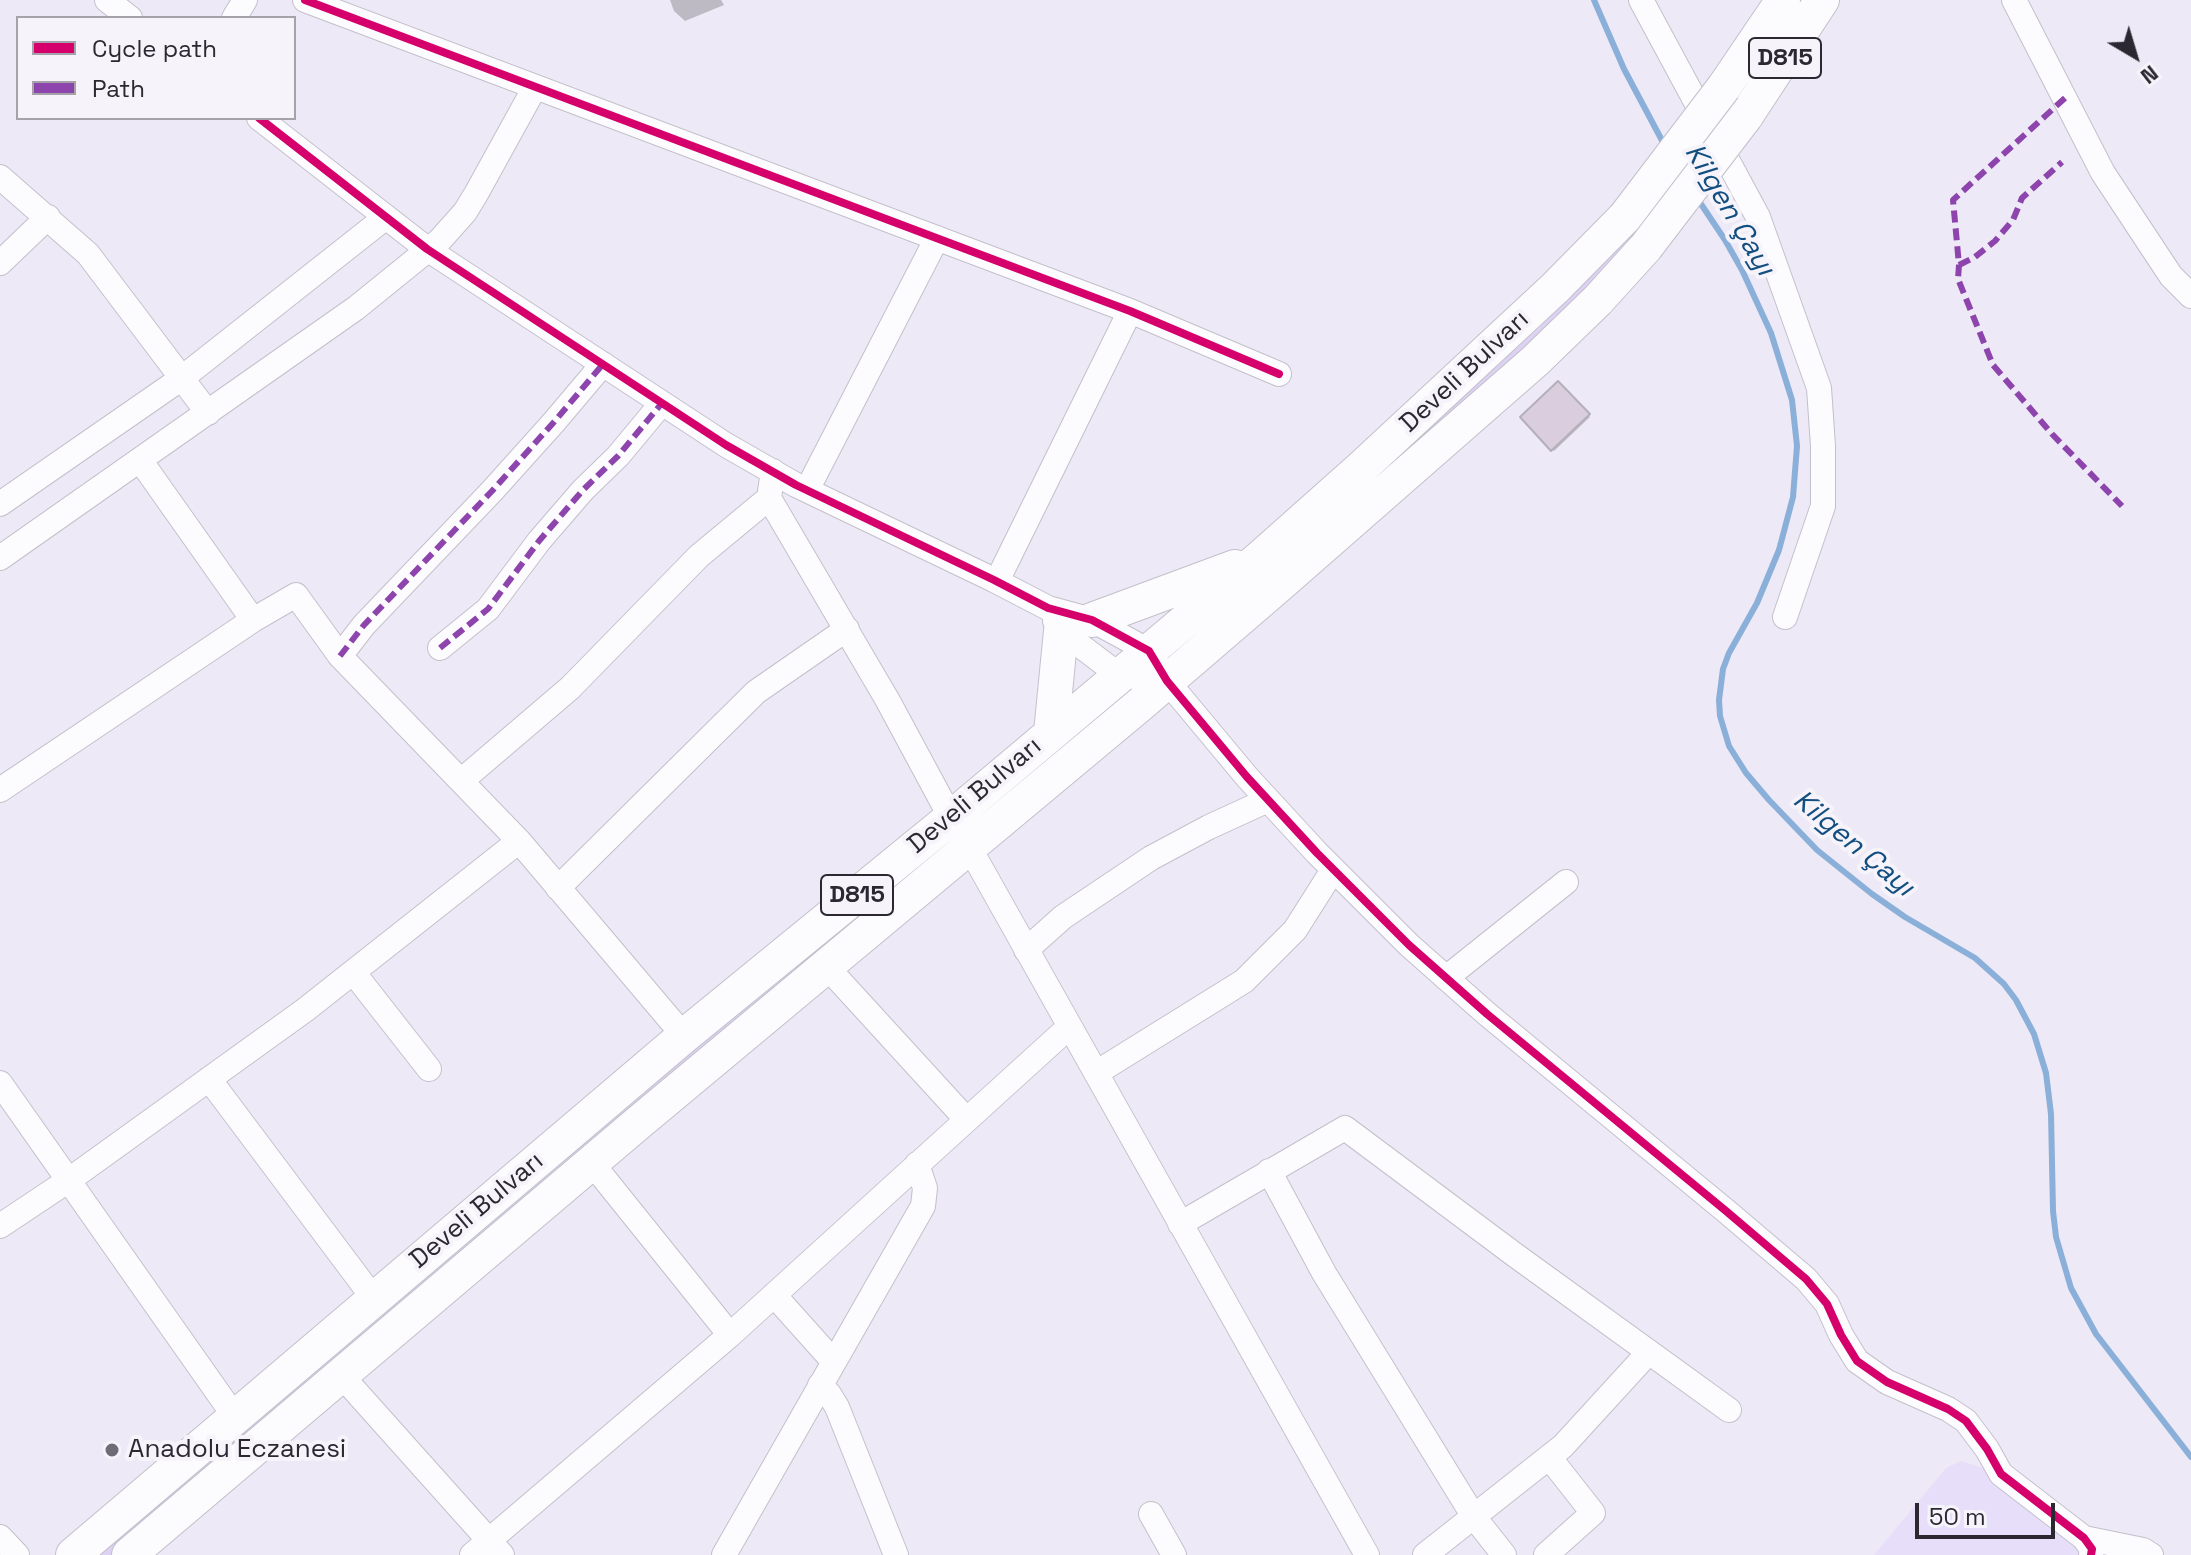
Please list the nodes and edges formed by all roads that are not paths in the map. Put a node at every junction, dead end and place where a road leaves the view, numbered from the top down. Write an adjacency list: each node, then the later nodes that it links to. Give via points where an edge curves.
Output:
1 (107, 0): 7 (street)
2 (305, 0): 8 (street)
3 (1641, 0): 31 (street, via 1758,217 1819,388 1823,506)
4 (1783, 0): 28 (highway, Develi Bulvarı / D815, bridge, via 1625,217 1544,299)
5 (1822, 0): 39 (highway, Develi Bulvarı / D815, bridge, via 1746,116 1646,247 1598,300)
6 (2024, 3): 16 (street, via 2103,173 2171,276)
7 (127, 16)
8 (535, 87): 13 (street); 14 (street, via 465,212)
9 (262, 120): 12 (street)
10 (0, 177): 11 (street)
11 (48, 217): 15 (street); 20 (street, via 88,254)
12 (386, 217): 14 (street); 20 (street)
13 (937, 238): 17 (street); 25 (street)
14 (427, 249): 18 (street); 22 (street, via 356,308)
15 (0, 263)
16 (2191, 296)
17 (1130, 311): 19 (street); 30 (street)
18 (603, 364): 21 (street); 37 (street)
19 (1279, 374)
20 (182, 378): 22 (street); 27 (street)
21 (662, 403): 24 (street); 35 (street, via 539,541 488,609)
22 (208, 413): 23 (street)
23 (140, 460): 29 (street); 32 (street)
24 (773, 471): 25 (street); 26 (street)
25 (807, 490): 30 (street)
26 (769, 498): 34 (street); 41 (street, via 699,556 570,688)
27 (0, 504)
28 (1261, 557): 33 (highway); 36 (highway, Develi Bulvarı / D815)
29 (0, 558)
30 (994, 580): 33 (street)
31 (1785, 617)
32 (253, 620): 37 (street, via 296,595); 42 (street)
33 (1067, 620): 36 (street); 38 (street); 40 (highway)
34 (847, 629): 44 (street); 49 (street, via 756,692)
35 (440, 648)
36 (1149, 651): 38 (highway, Develi Bulvarı / D815); 39 (street)
37 (340, 656): 41 (street)
38 (1119, 675): 39 (street); 40 (highway, Develi Bulvarı / D815)
39 (1167, 681): 43 (street); 46 (highway, Develi Bulvarı / D815)
40 (1051, 733): 44 (highway, Develi Bulvarı / D815)
41 (461, 781): 45 (street)
42 (0, 790)
43 (1268, 800): 47 (street); 50 (street, via 1151,858 1063,917)
44 (951, 818): 55 (highway, Develi Bulvarı / D815)
45 (519, 841): 49 (street); 52 (street)
46 (969, 847): 50 (street); 51 (highway, Develi Bulvarı / D815)
47 (1333, 870): 53 (street); 57 (street, via 1295,930 1244,981)
48 (1566, 882): 53 (street)
49 (558, 888): 55 (street)
50 (1026, 950): 54 (street)
51 (826, 966): 60 (street); 61 (highway, Develi Bulvarı / D815)
52 (353, 972): 56 (street); 58 (street)
53 (1446, 978): 80 (street, via 1806,1279 1827,1304 1857,1361 1966,1421 2001,1474)
54 (1069, 1027): 57 (street); 60 (street)
55 (684, 1036): 68 (highway, Develi Bulvarı / D815)
56 (429, 1069)
57 (1096, 1073): 65 (street)
58 (209, 1079): 64 (street); 68 (street)
59 (0, 1083): 64 (street)
60 (966, 1119): 62 (street)
61 (591, 1162): 69 (street); 72 (highway, Develi Bulvarı / D815)
62 (917, 1164): 67 (street); 71 (street, via 925,1188 923,1206)
63 (1269, 1171): 65 (street); 70 (street, via 1345,1128); 78 (street, via 1324,1273)
64 (69, 1180): 66 (street); 75 (street)
65 (1180, 1224): 88 (street)
66 (0, 1226)
67 (774, 1295): 69 (street); 71 (street)
68 (374, 1299): 75 (highway, Develi Bulvarı / D815)
69 (730, 1335): 81 (street)
70 (1649, 1352): 74 (street); 76 (street)
71 (834, 1362): 73 (street)
72 (341, 1375): 81 (street); 84 (highway, Develi Bulvarı / D815)
73 (820, 1385): 85 (street); 86 (street, via 837,1407)
74 (1729, 1410)
75 (235, 1417): 83 (highway, Develi Bulvarı / D815)
76 (1549, 1457): 78 (street); 91 (street, via 1593,1513)
77 (1151, 1514): 87 (street)
78 (1474, 1517): 89 (street); 90 (street)
79 (0, 1537): 82 (street)
80 (2088, 1547): 92 (street)
81 (488, 1550)
82 (17, 1555)
83 (73, 1555)
84 (129, 1555)
85 (724, 1555)
86 (896, 1555)
87 (1174, 1555)
88 (1367, 1555)
89 (1425, 1555)
90 (1504, 1555)
91 (1546, 1555)
92 (2151, 1555)

